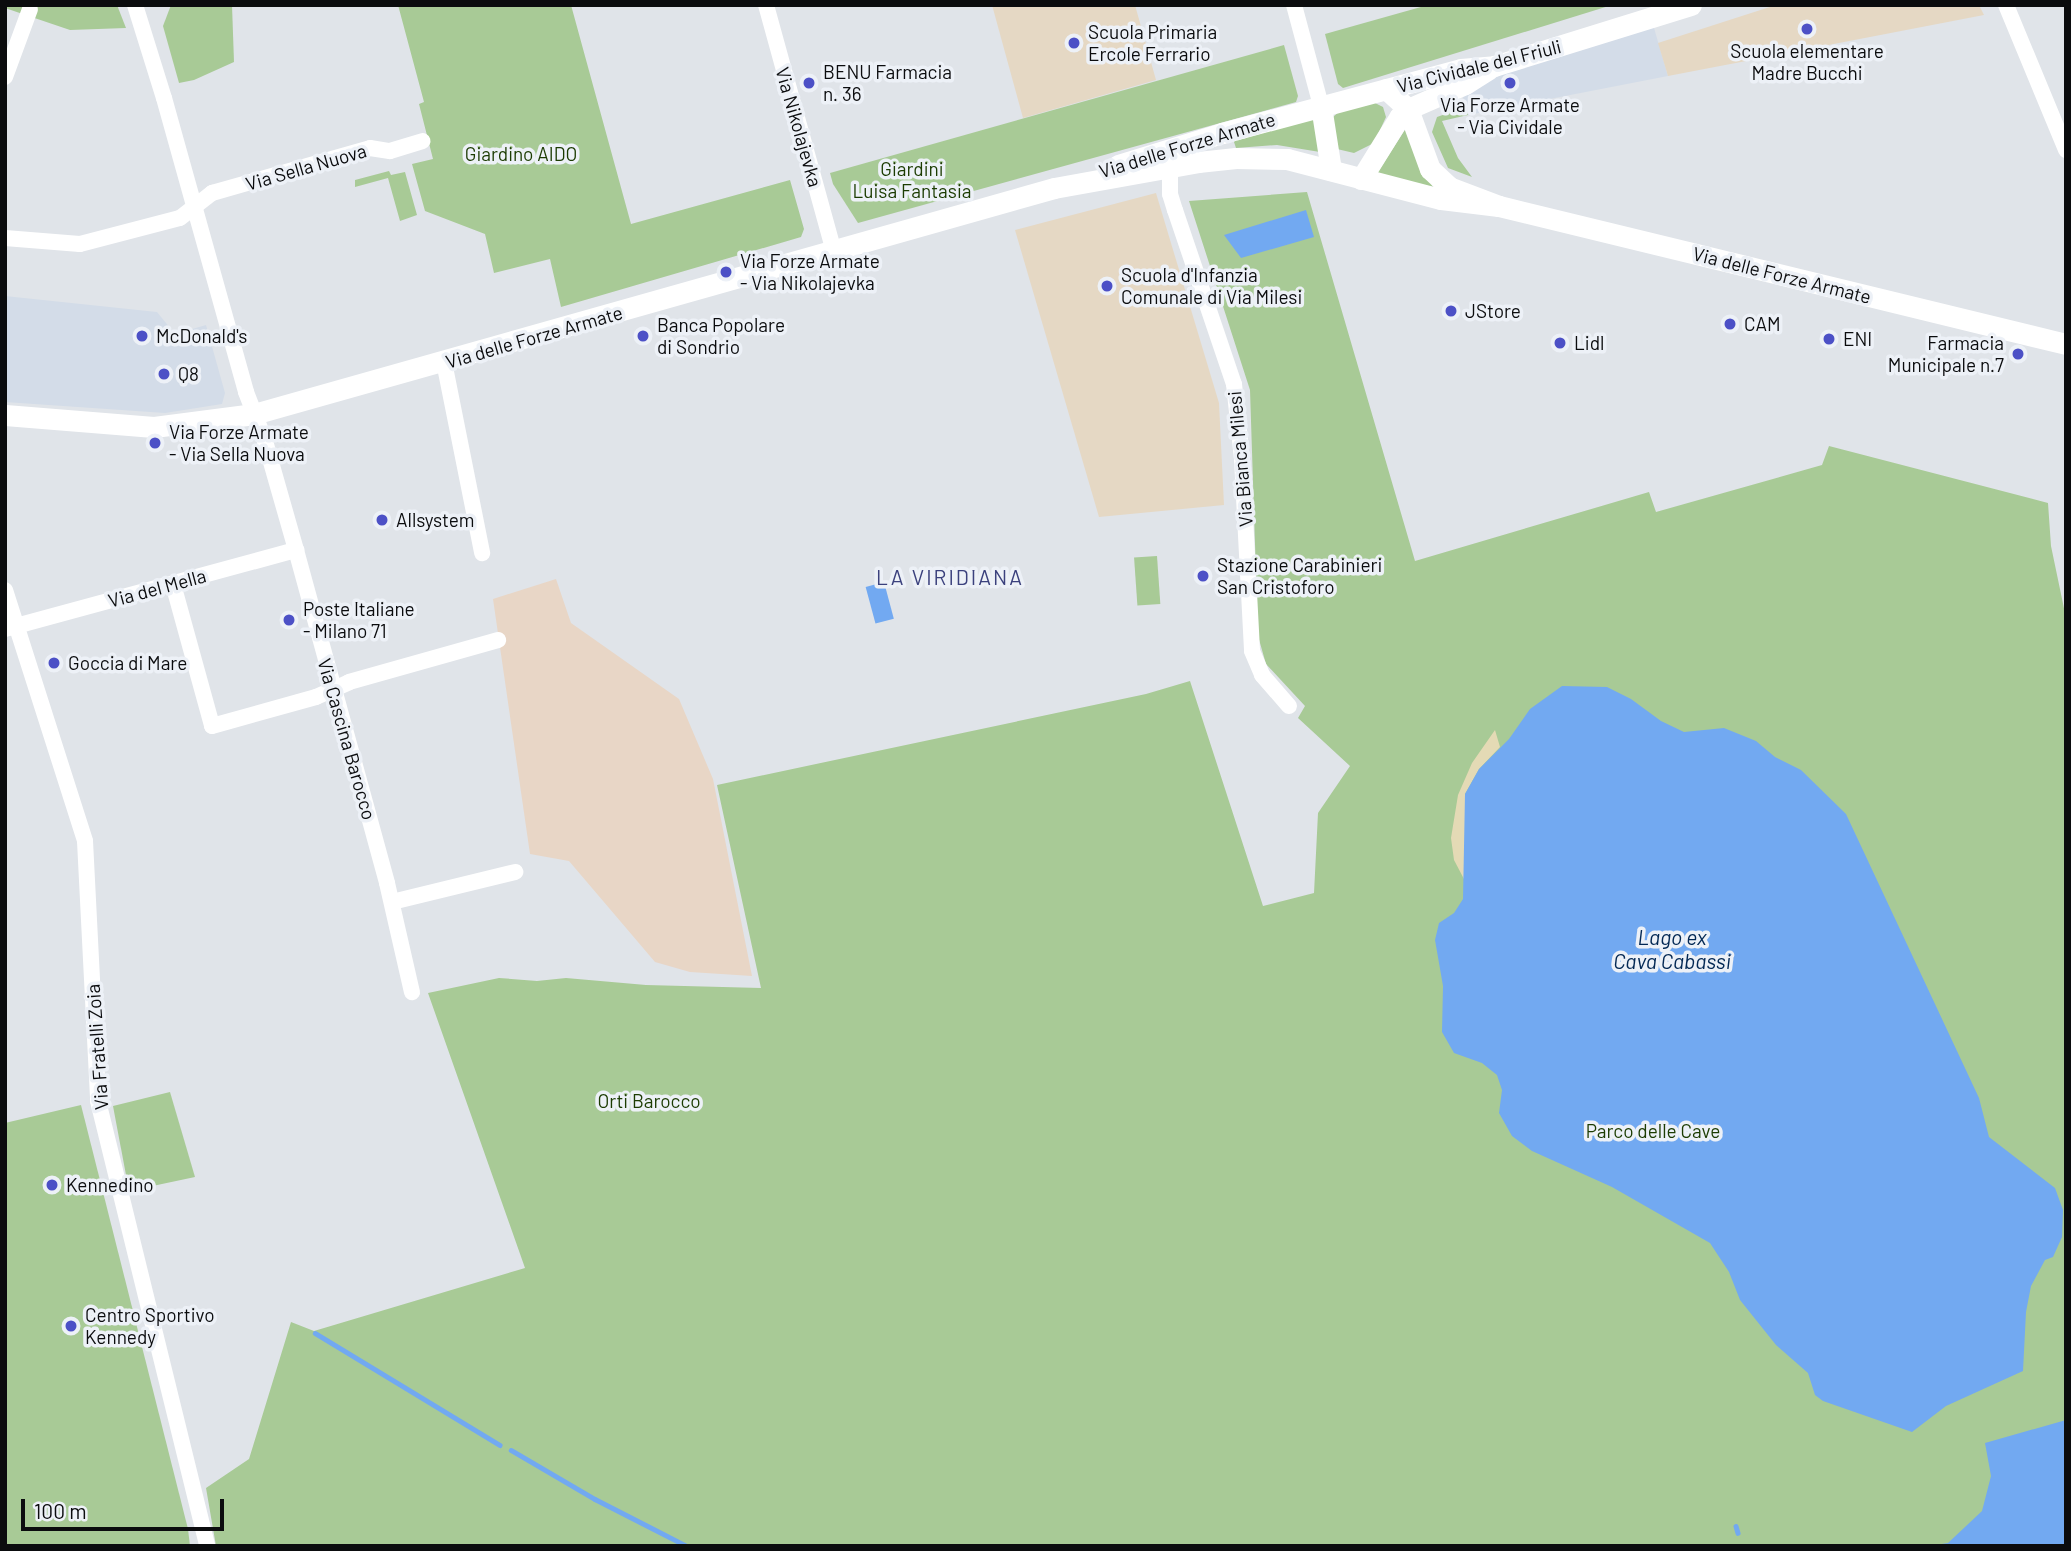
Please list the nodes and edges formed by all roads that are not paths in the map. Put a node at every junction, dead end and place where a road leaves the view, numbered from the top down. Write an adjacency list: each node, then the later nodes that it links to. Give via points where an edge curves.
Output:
1 (135, 5): 21 (street)
2 (766, 5): 24 (street, Via Nikolajevka)
3 (1294, 5): 10 (street)
4 (1691, 5): 7 (street, Via Cividale del Friuli)
5 (2006, 5): 14 (street)
6 (30, 9): 8 (street)
7 (1494, 66): 9 (street, Via Cividale del Friuli, via 1461,69); 11 (street)
8 (5, 77)
9 (1387, 89): 10 (street, Via delle Forze Armate); 11 (street, Via delle Forze Armate)
10 (1321, 106): 12 (street, Via delle Forze Armate); 17 (street)
11 (1408, 108): 18 (street); 20 (street, Via delle Forze Armate, via 1424,157 1437,179)
12 (1222, 133): 16 (street, via 1205,147 1181,154); 19 (street, Via delle Forze Armate)
13 (423, 141): 21 (street, Via Sella Nuova, via 390,151 370,148 212,193)
14 (2066, 150)
15 (1198, 162): 16 (street, Via delle Forze Armate); 17 (street, Via delle Forze Armate, via 1263,157); 22 (street, via 1181,180)
16 (1170, 166): 19 (street, Via delle Forze Armate); 22 (street, Via Bianca Milesi)
17 (1332, 170): 18 (street, Via delle Forze Armate)
18 (1361, 178): 20 (street, Via delle Forze Armate, via 1441,199)
19 (1054, 188): 24 (street, Via delle Forze Armate)
20 (1499, 206): 25 (street, Via delle Forze Armate)
21 (194, 208): 23 (street, Via Sella Nuova, via 180,218 80,244); 27 (street)
22 (1175, 210): 36 (street, Via Bianca Milesi, via 1234,384 1252,651 1262,675)
23 (5, 238)
24 (833, 250): 26 (street, Via delle Forze Armate)
25 (2066, 344)
26 (444, 362): 27 (street, Via delle Forze Armate); 30 (street)
27 (254, 414): 28 (street, Via delle Forze Armate, via 162,427); 29 (street, Via Cascina Barocco)
28 (5, 415)
29 (296, 550): 31 (street, Via del Mella); 35 (street, Via Cascina Barocco)
30 (482, 553)
31 (173, 584): 33 (street, Via del Mella); 35 (street, via 212,726)
32 (5, 590): 33 (street, Via Fratelli Zoia)
33 (12, 627): 40 (street, Via Fratelli Zoia, via 85,841 98,1101)
34 (498, 640): 35 (street)
35 (333, 690): 38 (street, Via Cascina Barocco)
36 (1289, 706)
37 (514, 873): 38 (street)
38 (392, 902): 39 (street, Via Cascina Barocco)
39 (412, 992)
40 (207, 1546)

